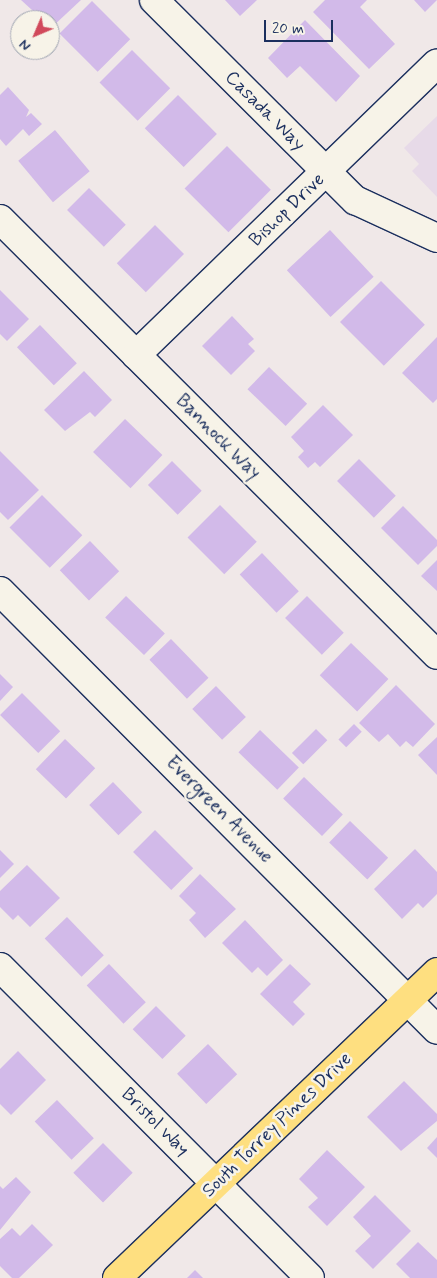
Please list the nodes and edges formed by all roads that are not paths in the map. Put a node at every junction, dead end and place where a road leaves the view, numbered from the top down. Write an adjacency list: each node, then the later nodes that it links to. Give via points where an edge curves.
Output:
1 (154, 0): 3 (street, Casada Way)
2 (437, 63): 3 (street, Bishop Drive)
3 (326, 172): 5 (street, Casada Way, via 372,212); 6 (street, Bishop Drive)
4 (0, 218): 6 (street, Bannock Way)
5 (437, 238)
6 (136, 355): 8 (street, Bannock Way)
7 (0, 591): 11 (street, Evergreen Avenue)
8 (437, 655)
9 (0, 967): 13 (street, Bristol Way)
10 (437, 972): 11 (main road, South Torrey Pines Drive)
11 (408, 1000): 12 (street, Evergreen Avenue); 13 (main road, South Torrey Pines Drive)
12 (437, 1030)
13 (216, 1183): 14 (main road, South Torrey Pines Drive); 15 (street, Bristol Way)
14 (117, 1278)
15 (310, 1278)

